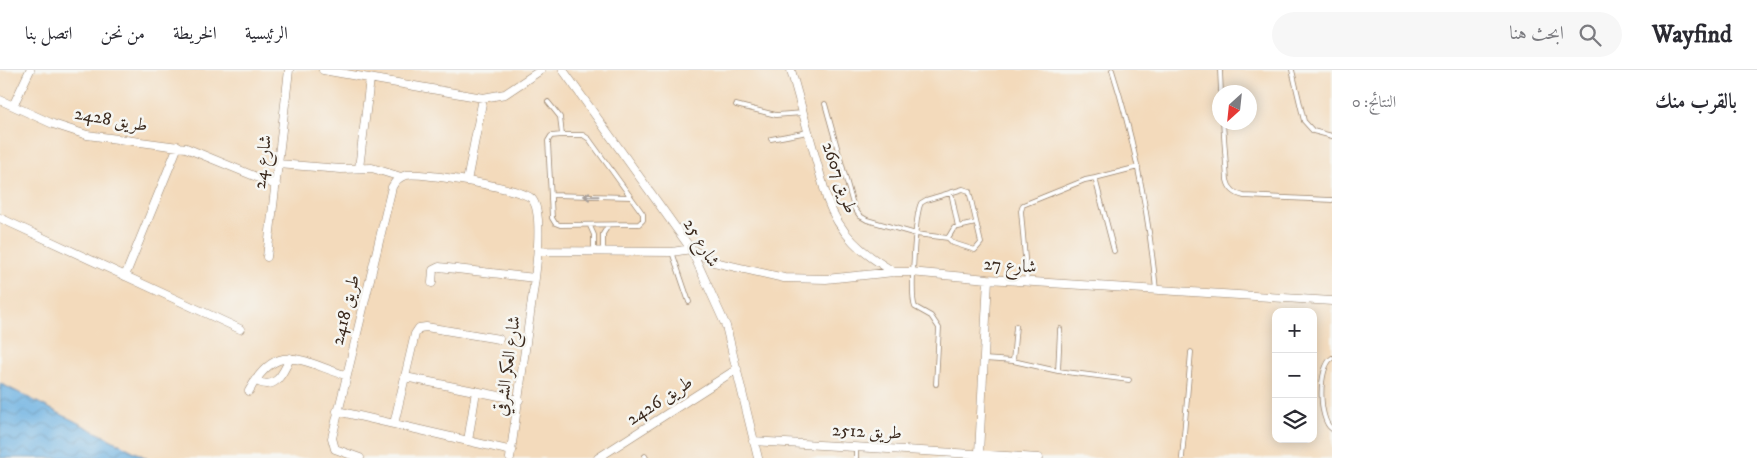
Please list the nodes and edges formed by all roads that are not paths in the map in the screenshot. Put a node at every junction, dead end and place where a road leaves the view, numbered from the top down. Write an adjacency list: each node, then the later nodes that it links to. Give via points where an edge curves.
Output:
1 (30, 70): 17 (street)
2 (289, 70): 25 (street, شارع 24)
3 (323, 70): 10 (street)
4 (541, 70): 12 (street, via 504,94)
5 (563, 70): 43 (street, شارع 25)
6 (791, 70): 18 (street, طريق 2607)
7 (1112, 70): 26 (lane)
8 (1220, 70): 11 (lane)
9 (1292, 70): 22 (lane, via 1304,121 1313,130)
10 (370, 79): 12 (street); 27 (street)
11 (1221, 85)
12 (483, 98): 30 (street)
13 (0, 100): 17 (street, طريق 2428)
14 (548, 102): 21 (lane, via 560,116)
15 (825, 104): 41 (lane, via 856,212 867,220)
16 (736, 105): 18 (lane, via 776,115)
17 (13, 106): 24 (street, طريق 2428, via 86,135)
18 (803, 113): 20 (street, طريق 2607)
19 (1223, 130): 35 (lane, via 1226,180 1236,194)
20 (808, 132): 23 (lane); 50 (street, طريق 2607, via 839,224 856,246)
21 (562, 135): 33 (lane, via 551,136 548,141); 34 (lane, via 588,137)
22 (1332, 136)
23 (771, 139)
24 (178, 146): 31 (street, طريق 2428); 52 (street)
25 (278, 164): 27 (street); 31 (street, شارع 24)
26 (1138, 166): 29 (lane); 57 (lane, via 1151,236)
27 (359, 168): 28 (street, via 383,170)
28 (401, 177): 30 (street, via 414,175); 71 (street, طريق 2418, via 389,195)
29 (1095, 178): 44 (lane); 55 (lane, via 1023,205)
30 (467, 181): 45 (street, via 523,193 532,199 537,208)
31 (276, 185): 49 (street, شارع 24)
32 (951, 192): 37 (lane, via 967,190); 40 (lane); 41 (lane, via 921,203)
33 (551, 196): 34 (lane, one-way to 33); 38 (lane, via 554,223)
34 (631, 197): 39 (lane, via 643,214 641,223)
35 (1332, 200)
36 (0, 218): 52 (street)
37 (976, 223): 40 (lane); 42 (lane, via 981,243 978,248 968,249)
38 (590, 226): 39 (lane); 46 (lane, via 594,235)
39 (608, 226): 47 (lane, via 603,234)
40 (958, 227): 42 (lane)
41 (916, 234): 42 (lane); 51 (lane)
42 (948, 238)
43 (691, 249): 48 (street); 50 (street, شارع 27, via 714,262 784,278 826,279); 69 (street, شارع 25, via 726,326)
44 (1114, 250)
45 (538, 251): 46 (street); 53 (street, شارع العكر الشرقي)
46 (594, 251): 47 (street)
47 (603, 251): 48 (street)
48 (672, 252): 59 (lane)
49 (267, 257)
50 (894, 272): 51 (street, شارع 27)
51 (914, 273): 54 (street, شارع 27); 75 (lane, via 913,304 917,310 934,319 939,328)
52 (124, 276): 62 (street)
53 (535, 278): 56 (street, via 439,267 433,270); 78 (street, شارع العكر الشرقي)
54 (988, 279): 55 (street, شارع 27); 67 (street)
55 (1027, 282): 57 (street, شارع 27)
56 (432, 283)
57 (1156, 290): 58 (street, شارع 27)
58 (1332, 301)
59 (689, 302)
60 (1016, 326): 68 (lane)
61 (1060, 329): 70 (lane)
62 (240, 330)
63 (499, 339): 72 (street, via 419,328)
64 (1191, 352): 92 (lane)
65 (290, 358): 71 (street); 73 (street, via 272,362); 73 (street, via 279,380 269,384)
66 (1332, 358): 81 (lane, via 1324,367 1321,411 1326,425)
67 (984, 359): 68 (lane); 85 (street)
68 (1013, 361): 70 (lane)
69 (737, 369): 83 (street, شارع 25); 88 (street, طريق 2426)
70 (1058, 371): 74 (lane)
71 (345, 375): 79 (street, طريق 2418)
72 (405, 377): 77 (street); 80 (street)
73 (255, 380): 76 (street)
74 (1129, 380)
75 (936, 384)
76 (249, 391)
77 (476, 391): 78 (street); 82 (street)
78 (519, 400): 86 (street, شارع العكر الشرقي)
79 (337, 411): 80 (street); 87 (street, طريق 2418, via 333,446)
80 (394, 424): 82 (street)
81 (1332, 429)
82 (468, 441): 86 (street)
83 (753, 441): 84 (street, طريق 2512); 89 (street, شارع 25)
84 (857, 446): 85 (street, طريق 2512); 90 (lane)
85 (979, 453): 91 (street, طريق 2512)
86 (511, 454)
87 (360, 458)
88 (598, 458)
89 (758, 458)
90 (856, 458)
91 (1039, 458)
92 (1182, 458)

